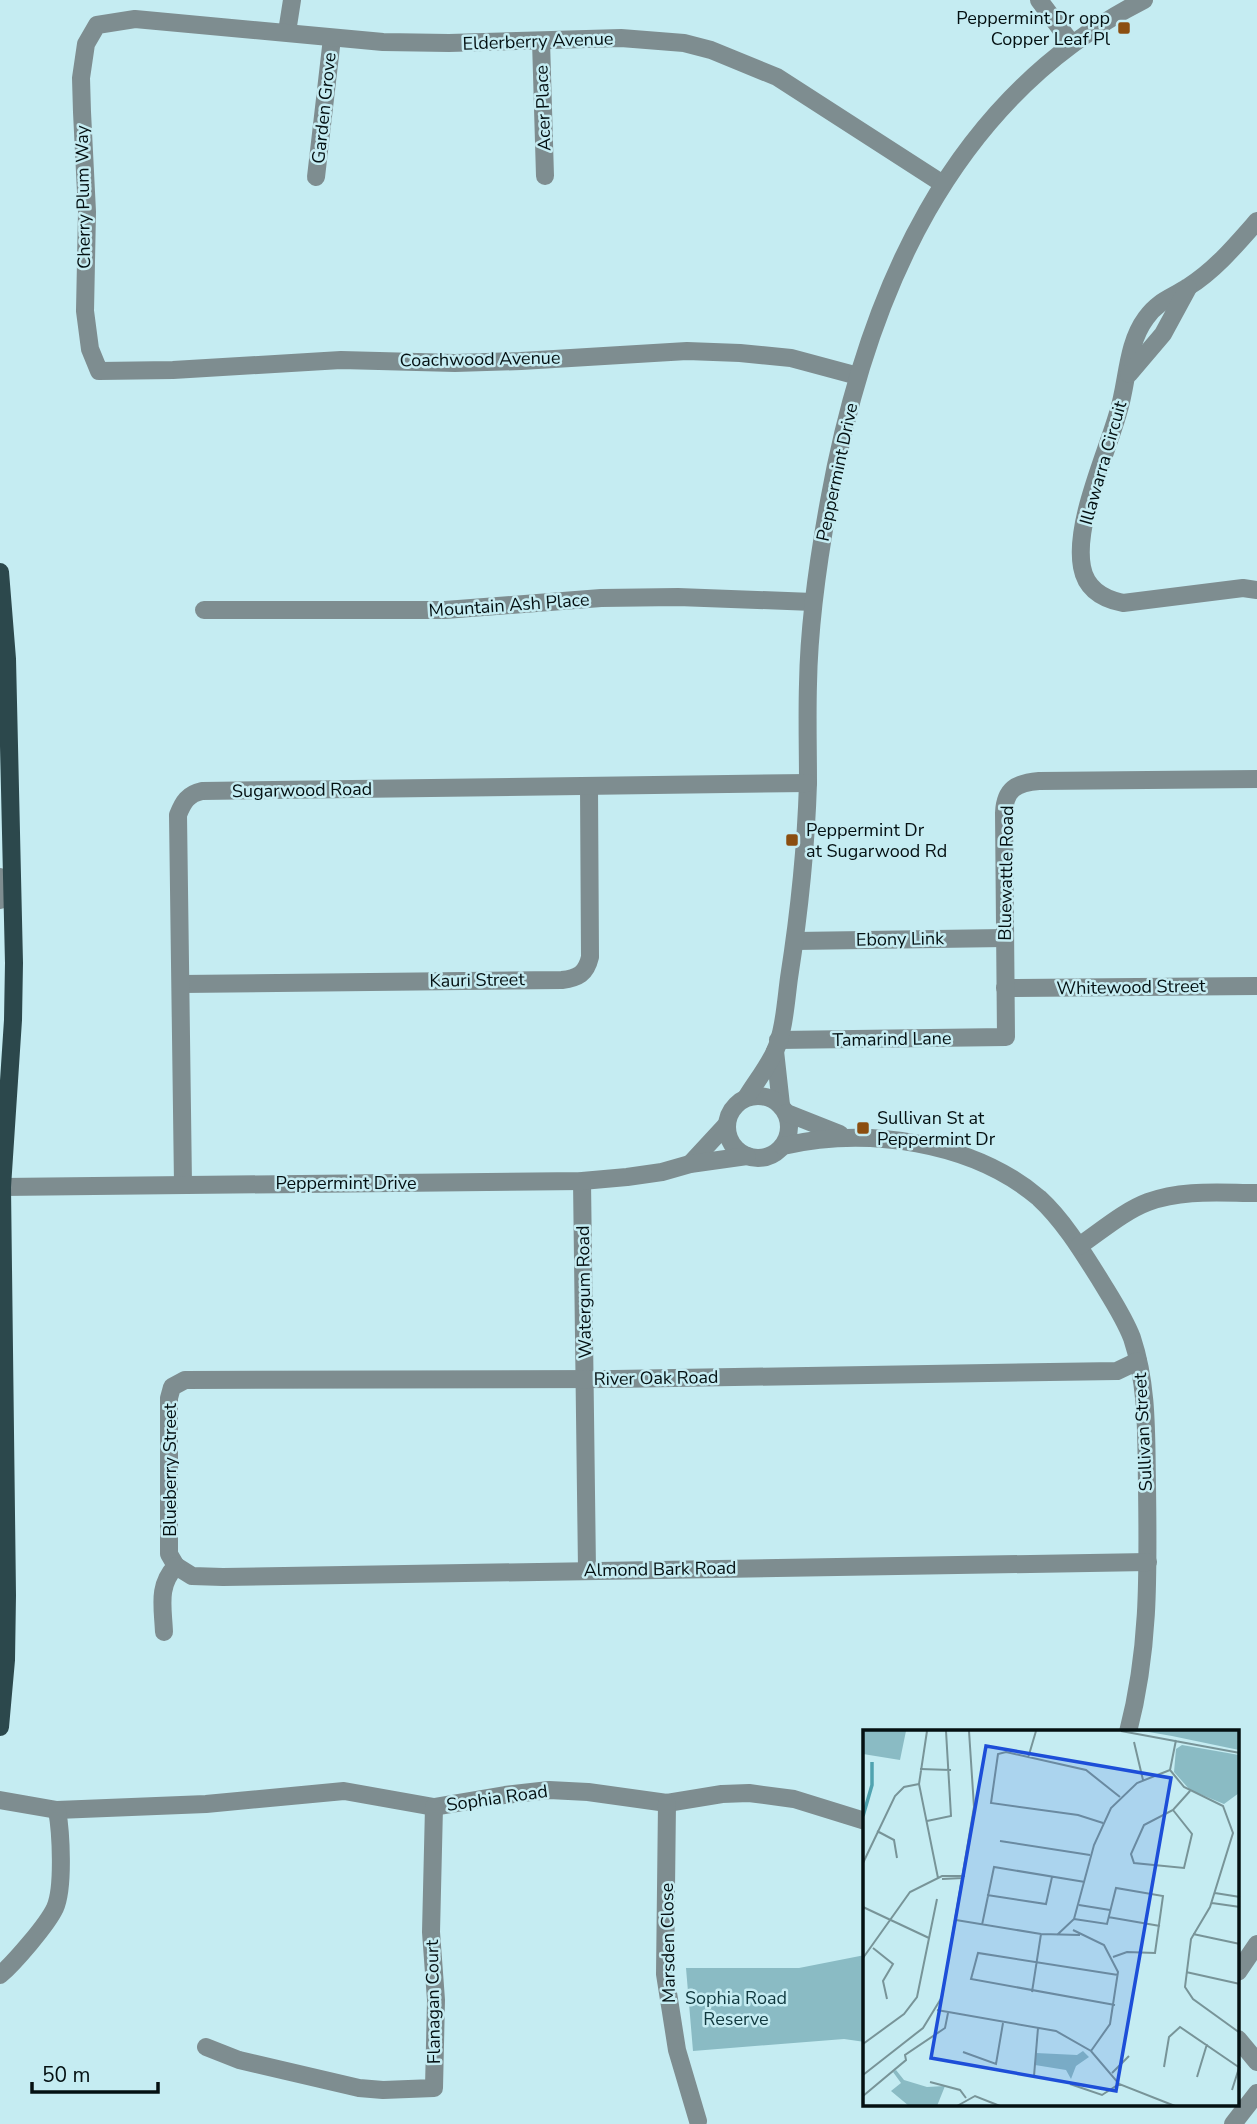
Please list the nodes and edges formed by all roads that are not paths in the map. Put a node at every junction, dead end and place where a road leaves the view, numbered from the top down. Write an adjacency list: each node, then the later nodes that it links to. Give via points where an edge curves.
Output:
1 (292, 0): 5 (street)
2 (1040, 0): 8 (street)
3 (1144, 0): 8 (street, Peppermint Drive)
4 (97, 25): 5 (street, Elderberry Avenue, via 135,19); 16 (street, Cherry Plum Way, via 86,44 81,78 85,312 90,349)
5 (287, 32): 6 (street, Elderberry Avenue)
6 (332, 38): 7 (street, Elderberry Avenue); 10 (street, Garden Grove)
7 (541, 41): 9 (street, Acer Place); 11 (street, Elderberry Avenue, via 621,38 711,50 777,77)
8 (1072, 44): 11 (street, Peppermint Drive, via 1002,107)
9 (545, 176)
10 (316, 177)
11 (943, 184): 18 (street, Peppermint Drive, via 896,268)
12 (1257, 221): 13 (street, Illawarra Circuit)
13 (1188, 288): 14 (street, Illawarra Circuit, via 1163,299); 15 (street, Illawarra Circuit)
14 (1144, 319): 15 (street); 17 (street, Illawarra Circuit, via 1133,340)
15 (1163, 334): 17 (street, Illawarra Circuit)
16 (99, 370): 18 (street, Coachwood Avenue, via 341,360 521,361 687,351 791,358)
17 (1128, 375): 20 (street, Illawarra Circuit, via 1087,511 1081,558 1089,585 1108,600 1123,603)
18 (858, 376): 21 (street, Peppermint Drive, via 838,452)
19 (0, 572): 26 (main road, via 7,659)
20 (1257, 590)
21 (813, 601): 22 (street, Mountain Ash Place, via 601,598 445,610); 24 (street, Peppermint Drive)
22 (204, 610)
23 (1257, 779): 28 (street, Bluewattle Road, via 1018,785 1004,800)
24 (808, 783): 25 (street, Sugarwood Road); 29 (street, Peppermint Drive)
25 (589, 787): 30 (street, Kauri Street, via 590,957 582,975 562,980); 30 (street, Sugarwood Road, via 193,793 178,815)
26 (6, 879): 27 (street); 43 (main road, via 13,1020)
27 (0, 900)
28 (1004, 938): 29 (street, Ebony Link); 32 (street, Bluewattle Road)
29 (795, 941): 34 (street, Peppermint Drive)
30 (181, 984): 44 (street, Sugarwood Road)
31 (1257, 986): 32 (street, Whitewood Street)
32 (1005, 988): 33 (street, Bluewattle Road)
33 (1006, 1037): 34 (street, Tamarind Lane)
34 (776, 1046): 35 (street, Peppermint Drive); 36 (street, Peppermint Drive)
35 (746, 1098): 36 (street, via 765,1096); 37 (street, via 733,1108)
36 (784, 1109): 38 (street, Sullivan Street); 39 (street, via 789,1130)
37 (727, 1124): 40 (street, via 731,1143); 41 (street)
38 (847, 1136): 39 (street, Sullivan Street); 46 (street, Sullivan Street, via 926,1145 986,1164 1040,1199)
39 (783, 1146): 40 (street, via 767,1157)
40 (747, 1156): 41 (street, Peppermint Drive)
41 (690, 1164): 42 (street, Peppermint Drive, via 662,1172)
42 (582, 1181): 44 (street, Peppermint Drive); 48 (street, Watergum Road)
43 (1, 1183): 44 (street, Peppermint Drive); 54 (main road, via 7,1595)
44 (183, 1184)
45 (1257, 1193): 46 (street, via 1190,1193 1146,1202)
46 (1079, 1246): 47 (street, Sullivan Street, via 1124,1319)
47 (1138, 1361): 48 (street, River Oak Road, via 1117,1371); 50 (street, Sullivan Street, via 1144,1399)
48 (586, 1379): 49 (street, River Oak Road, via 185,1380); 52 (street, Watergum Road)
49 (172, 1387): 51 (street, Blueberry Street, via 169,1554)
50 (1148, 1562): 52 (street, Almond Bark Road); 55 (street, Sullivan Street, via 1139,1691)
51 (176, 1566): 52 (street, Almond Bark Road, via 192,1576 223,1577); 53 (street, via 162,1589)
52 (587, 1570)
53 (164, 1632)
54 (0, 1727)
55 (1129, 1730)
56 (0, 1800): 59 (street, Sophia Road)
57 (667, 1803): 58 (street, Sophia Road, via 549,1790); 60 (street, Sophia Road, via 735,1793 763,1794); 68 (street, Marsden Close, via 666,1982 677,2050)
58 (435, 1807): 59 (street, Sophia Road, via 344,1791 206,1804); 65 (street, Flanagan Court, via 431,1932 436,2000 434,2088 359,2088 239,2060)
59 (57, 1810): 63 (street, via 61,1867 55,1907)
60 (863, 1820)
61 (1257, 1944): 62 (street)
62 (1240, 1969)
63 (0, 1975)
64 (1240, 2041): 66 (street)
65 (206, 2047)
66 (1257, 2062)
67 (1257, 2093): 69 (street)
68 (698, 2121)
69 (1233, 2124)

